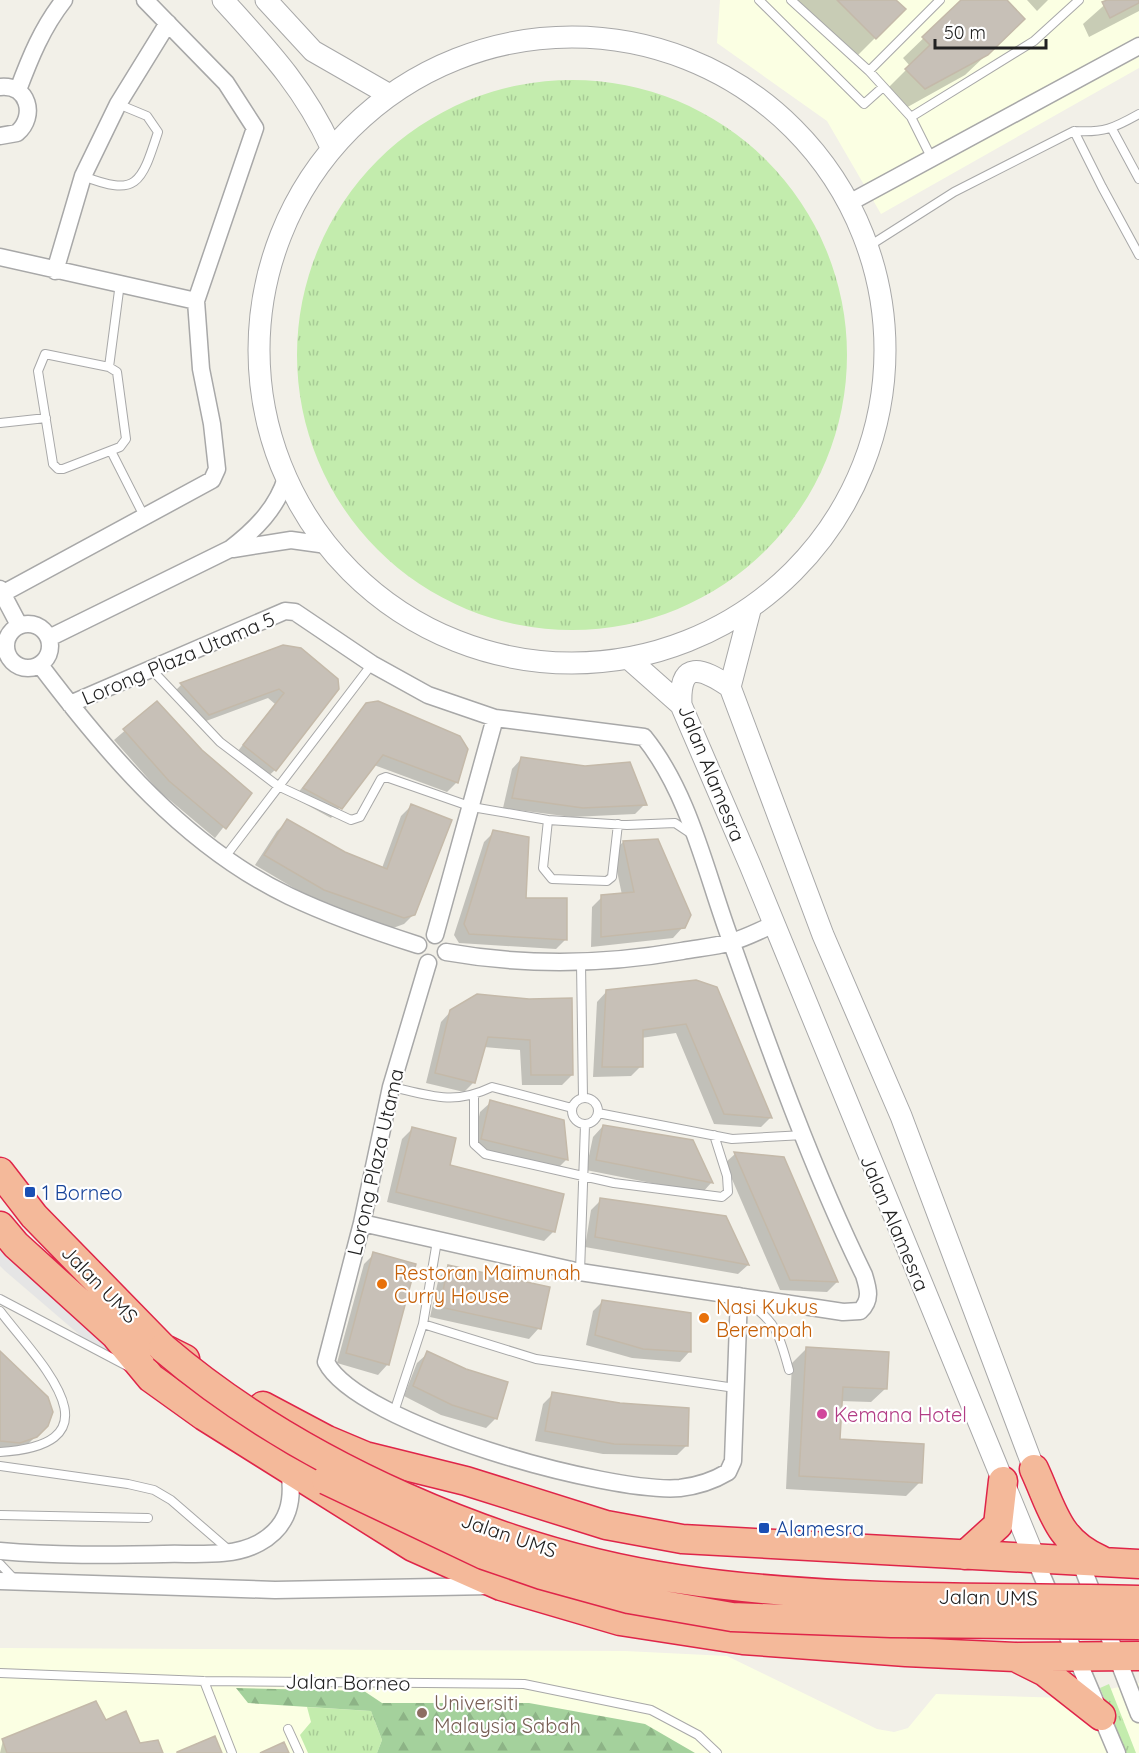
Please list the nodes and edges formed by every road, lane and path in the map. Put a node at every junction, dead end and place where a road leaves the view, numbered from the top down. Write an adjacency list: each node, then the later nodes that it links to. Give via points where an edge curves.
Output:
1 (64, 0): 14 (street, via 36,44)
2 (145, 0): 9 (street)
3 (223, 0): 22 (street, via 288,71)
4 (266, 0): 15 (street, via 313,51)
5 (759, 0): 13 (lane, via 864,104)
6 (791, 0): 11 (lane)
7 (940, 0): 11 (lane)
8 (1079, 0): 18 (lane, via 1034,42)
9 (168, 23): 16 (street); 32 (street, via 226,83 255,128)
10 (1139, 46): 23 (street)
11 (868, 71): 13 (lane)
12 (0, 87): 14 (street)
13 (883, 87): 18 (lane)
14 (18, 90): 21 (street, via 28,103 28,120 17,133)
15 (388, 94): 22 (street); 26 (street, via 446,62 509,42 576,36 642,44 705,66 762,101 811,147)
16 (118, 104): 24 (street); 24 (lane, via 147,116 158,132 141,172 135,183 127,187 113,187)
17 (1139, 114): 19 (lane)
18 (911, 117): 23 (lane)
19 (1112, 129): 20 (lane); 25 (lane)
20 (1074, 131): 27 (lane, via 954,192); 28 (lane)
21 (0, 136)
22 (331, 147): 37 (street, via 285,221 261,306 261,393)
23 (931, 157): 26 (street)
24 (83, 176): 30 (street)
25 (1139, 179)
26 (849, 203): 27 (street)
27 (866, 248): 42 (street, via 877,274 886,350 878,426 851,497 807,560)
28 (1139, 255)
29 (0, 257): 30 (street)
30 (55, 271): 31 (street)
31 (120, 283): 32 (street); 33 (lane)
32 (196, 301): 38 (street, via 201,369 218,469 212,480)
33 (109, 367): 34 (lane, via 45,354 38,371); 36 (lane, via 117,372 126,440)
34 (46, 418): 35 (lane); 36 (lane, via 53,464 58,469)
35 (0, 423)
36 (111, 452): 38 (lane)
37 (286, 478): 39 (street); 40 (street, via 281,495 269,512)
38 (145, 518): 41 (street)
39 (327, 545): 40 (street, via 291,540); 45 (street, via 366,585 412,619 463,644 517,659 573,664)
40 (230, 549): 44 (street)
41 (1, 593): 43 (street)
42 (750, 610): 45 (street, via 672,649); 50 (street)
43 (19, 625): 44 (street, via 33,624); 46 (street, via 8,636)
44 (50, 638): 48 (street, via 49,653)
45 (629, 659): 52 (street)
46 (5, 660): 48 (street, via 20,666)
47 (372, 664): 49 (street, Lorong Plaza Utama 5, via 305,616 285,611); 53 (street, Lorong Plaza Utama 5, via 428,694); 54 (lane)
48 (40, 665): 51 (street)
49 (151, 669): 51 (street, Lorong Plaza Utama 5); 54 (lane, via 220,742)
50 (730, 687): 52 (street, Jalan Alamesra, via 701,670 694,671 687,676 680,692); 93 (street, Jalan Alamesra, via 823,935 901,1116)
51 (69, 704): 59 (street, via 122,767 169,813)
52 (681, 705): 60 (street, Jalan Alamesra)
53 (495, 718): 55 (street); 58 (street, Lorong Plaza Utama 5, via 644,737 660,756)
54 (278, 786): 55 (lane, via 356,820 383,777); 59 (lane)
55 (472, 807): 56 (lane); 61 (street)
56 (548, 820): 57 (lane); 57 (lane, via 543,868 552,879 602,881 612,877)
57 (618, 824): 58 (lane, via 675,823)
58 (694, 838): 62 (street, Lorong Plaza Utama 5)
59 (225, 857): 63 (street, via 287,895 360,927)
60 (773, 925): 62 (street); 95 (street, Jalan Alamesra)
61 (435, 935): 63 (street, via 423,938); 64 (street, via 443,940)
62 (731, 942): 66 (street, via 637,959); 74 (street, Lorong Plaza Utama 5)
63 (418, 945): 65 (street, via 420,958)
64 (446, 952): 65 (street, via 437,963); 66 (street, via 484,959)
65 (428, 963): 67 (street, Lorong Plaza Utama)
66 (581, 963): 69 (lane)
67 (391, 1087): 68 (lane, via 455,1100); 77 (street, Lorong Plaza Utama)
68 (474, 1095): 70 (lane, via 492,1087); 76 (lane, via 477,1149)
69 (583, 1098): 70 (lane); 71 (lane, via 592,1100)
70 (572, 1108): 72 (lane, via 575,1120)
71 (598, 1113): 72 (lane, via 596,1120); 73 (lane)
72 (585, 1125): 76 (lane)
73 (714, 1135): 74 (lane, via 734,1139); 76 (lane, via 727,1176 728,1192 722,1197)
74 (804, 1135): 81 (street, Lorong Plaza Utama 5, via 864,1275 869,1294 864,1307 843,1312)
75 (0, 1172): 86 (highway, Jalan UMS, via 34,1216)
76 (584, 1177): 80 (lane)
77 (362, 1223): 79 (street); 90 (street, Lorong Plaza Utama, via 326,1362 331,1372)
78 (0, 1226): 85 (highway, Jalan UMS)
79 (437, 1240): 80 (street); 84 (lane)
80 (580, 1272): 81 (street)
81 (739, 1296): 87 (lane, via 769,1317); 89 (street)
82 (0, 1299): 88 (lane)
83 (0, 1311): 91 (lane, via 57,1385 64,1403 64,1424 55,1436 41,1444)
84 (423, 1324): 89 (lane, via 536,1359); 90 (lane)
85 (117, 1337): 88 (highway); 94 (highway, Jalan UMS, via 200,1402)
86 (163, 1348): 100 (highway, via 276,1414 365,1456 466,1481 606,1525 682,1539); 108 (highway, Jalan UMS, bridge, via 228,1398 339,1465 514,1539 591,1562 678,1579 826,1594)
87 (789, 1370)
88 (151, 1378): 94 (highway)
89 (735, 1388): 90 (street, via 733,1461 728,1472 678,1488 644,1486 532,1466 428,1430)
90 (394, 1412)
91 (0, 1452)
92 (0, 1466): 99 (lane, via 154,1490)
93 (1034, 1469): 103 (highway, via 1065,1536 1083,1552)
94 (301, 1471): 99 (street, via 292,1490 291,1508 276,1529 259,1543); 107 (highway, via 414,1547); 109 (highway, Jalan UMS, bridge, via 484,1555 618,1596 698,1611 732,1617 891,1623)
95 (1003, 1481): 100 (highway, via 998,1525); 101 (street, Jalan Alamesra)
96 (0, 1515): 97 (lane)
97 (148, 1518)
98 (0, 1551): 99 (street, via 92,1556)
99 (230, 1551)
100 (965, 1555): 101 (highway)
101 (1035, 1559): 102 (highway); 110 (street)
102 (1080, 1561): 103 (highway); 111 (street)
103 (1108, 1563): 105 (highway)
104 (0, 1564): 106 (lane)
105 (1139, 1564)
106 (8, 1581): 107 (street, via 275,1590)
107 (501, 1586): 112 (highway, via 620,1621 743,1640)
108 (1139, 1600)
109 (1139, 1625)
110 (1077, 1656): 111 (highway); 112 (highway); 116 (street)
111 (1128, 1656): 115 (street)
112 (1015, 1657): 116 (highway, via 1045,1672)
113 (0, 1673): 114 (lane, Jalan Borneo)
114 (204, 1681): 118 (lane); 120 (lane, Jalan Borneo, via 524,1684 651,1710 698,1735)
115 (1139, 1714)
116 (1101, 1716): 121 (street)
117 (288, 1729): 119 (lane)
118 (232, 1753)
119 (299, 1753)
120 (717, 1753)
121 (1117, 1753)

